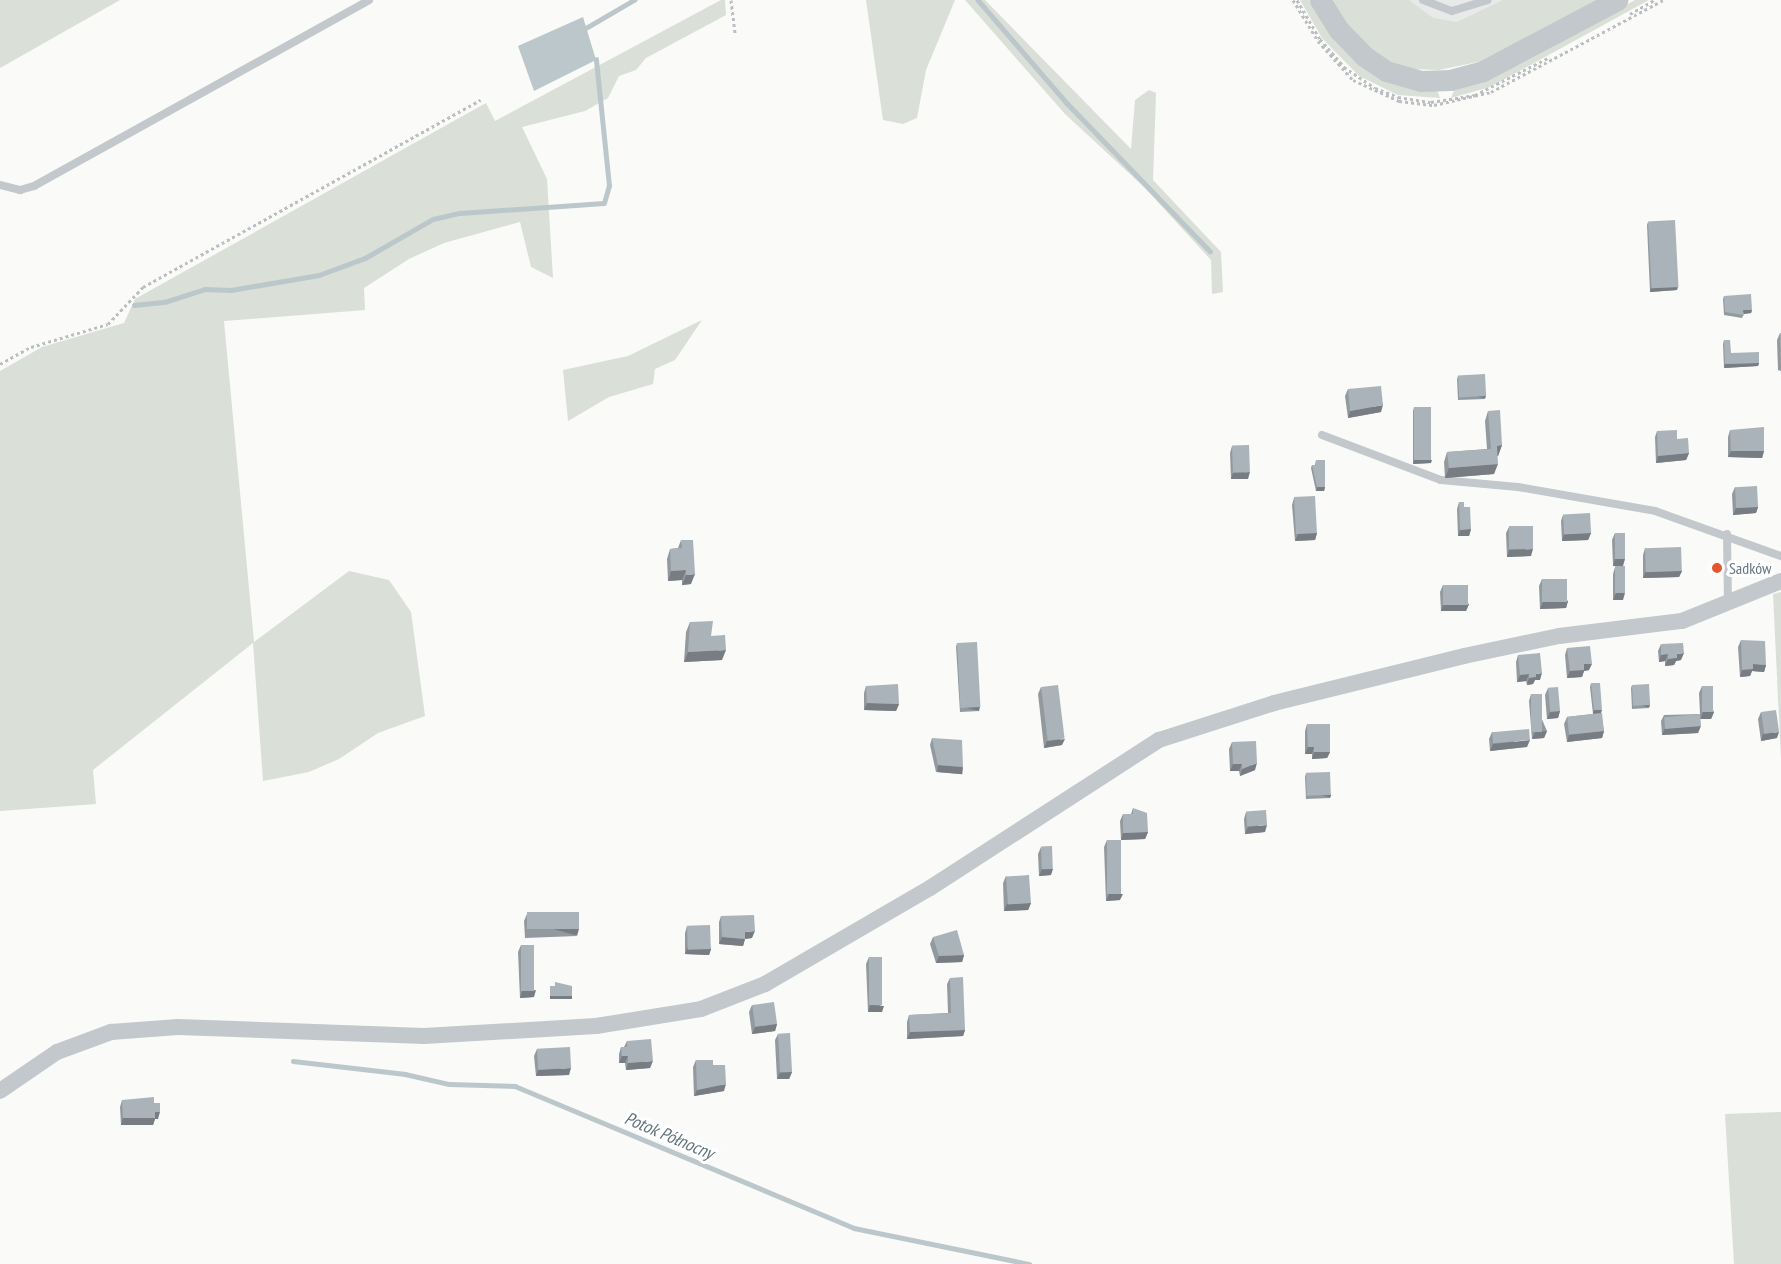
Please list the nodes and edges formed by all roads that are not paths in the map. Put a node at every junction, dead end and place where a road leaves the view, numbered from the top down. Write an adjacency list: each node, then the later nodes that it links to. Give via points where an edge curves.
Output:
1 (369, 0): 6 (lane, via 34,186 20,190)
2 (1320, 0): 5 (street, via 1339,30 1364,56 1386,71 1421,81 1450,80 1483,71)
3 (1423, 0): 4 (lane, via 1452,11)
4 (1487, 0)
5 (1617, 0)
6 (0, 185)
7 (1322, 435): 8 (lane, via 1441,480 1518,487 1654,511)
8 (1727, 534): 9 (lane); 11 (lane)
9 (1781, 556)
10 (1781, 581): 11 (street)
11 (1728, 602): 12 (street, via 1682,621 1559,636 1464,656 1274,703 1159,740 930,888 765,984 701,1009 596,1026 424,1036 178,1027 111,1032 57,1052)
12 (0, 1091)

